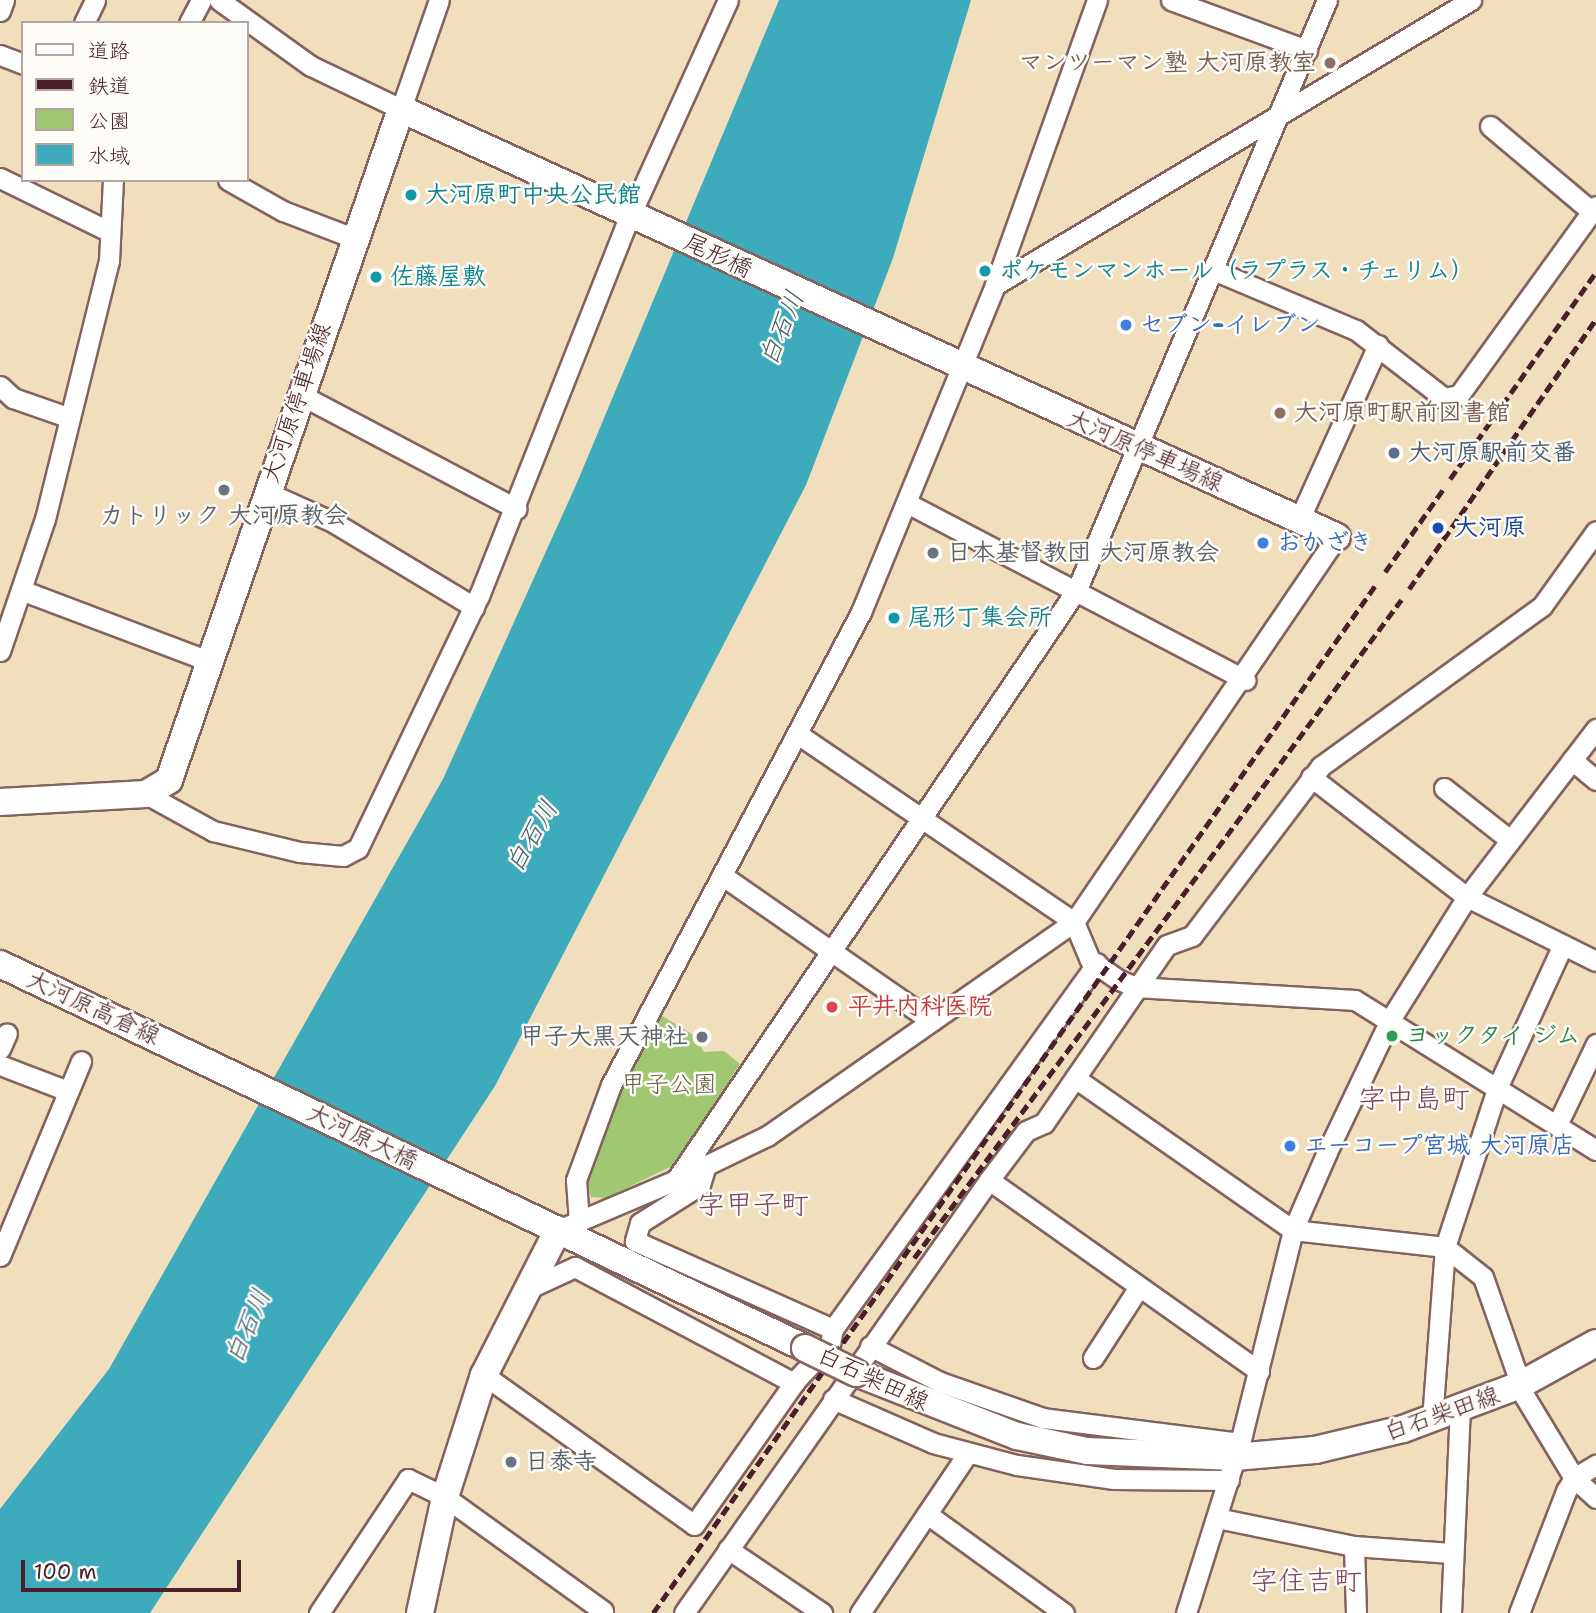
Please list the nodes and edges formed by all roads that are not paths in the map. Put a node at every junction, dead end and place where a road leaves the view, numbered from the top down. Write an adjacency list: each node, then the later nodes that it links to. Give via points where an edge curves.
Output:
1 (4, 0): 12 (street)
2 (95, 0): 13 (street)
3 (201, 0): 14 (street)
4 (219, 0): 18 (street, via 311,66)
5 (439, 0): 18 (street)
6 (728, 0): 25 (street)
7 (1097, 0): 29 (street)
8 (1171, 0): 11 (street)
9 (1327, 0): 15 (street)
10 (1471, 0): 19 (street)
11 (1220, 8): 15 (street)
12 (0, 11)
13 (85, 21)
14 (189, 21)
15 (1307, 50): 19 (street)
16 (0, 55): 17 (street)
17 (21, 64)
18 (401, 109): 25 (main road); 27 (main road, 大河原停車場線)
19 (1278, 118): 28 (street); 29 (street)
20 (1490, 126): 24 (street)
21 (0, 178): 26 (street)
22 (113, 182): 26 (street)
23 (232, 182): 27 (street, via 283,211)
24 (1594, 209): 30 (street, via 1459,395 1444,398)
25 (633, 217): 31 (main road, 尾形橋); 38 (street)
26 (108, 231): 34 (street, via 109,261)
27 (356, 239): 33 (main road, 大河原停車場線)
28 (1213, 271): 30 (street); 35 (street)
29 (995, 285): 31 (street)
30 (1378, 345): 39 (street)
31 (957, 366): 35 (main road, 大河原停車場線); 37 (street)
32 (0, 386): 34 (street, via 13,398)
33 (299, 394): 36 (main road, 大河原停車場線); 38 (street)
34 (70, 418): 43 (street)
35 (1140, 449): 39 (main road, 大河原停車場線); 42 (street)
36 (266, 492): 44 (street, via 333,522); 46 (main road, 大河原停車場線)
37 (907, 503): 42 (street); 49 (street)
38 (517, 509): 44 (street)
39 (1299, 520): 41 (main road, 大河原停車場線)
40 (1596, 531): 51 (street, via 1542,606)
41 (1337, 537): 47 (street)
42 (1077, 589): 47 (street); 56 (street)
43 (21, 590): 45 (street); 46 (street)
44 (474, 607): 54 (street, via 358,848 343,856 213,831)
45 (0, 651)
46 (209, 661): 54 (main road, 大河原停車場線, via 169,780)
47 (1245, 680): 60 (street)
48 (1596, 729): 50 (street)
49 (799, 735): 56 (street); 58 (street)
50 (1572, 760): 52 (street); 57 (street)
51 (1311, 777): 59 (street); 66 (street, via 1192,936 1167,945)
52 (1596, 780)
53 (1444, 788): 57 (street)
54 (146, 794): 55 (main road)
55 (0, 802)
56 (924, 819): 60 (street); 62 (street)
57 (1510, 840): 59 (street)
58 (723, 876): 62 (street); 81 (street, via 593,1128)
59 (1466, 897): 61 (street); 67 (street)
60 (1074, 922): 64 (street); 68 (street)
61 (1563, 945): 63 (street); 74 (street)
62 (833, 952): 68 (street); 79 (street)
63 (1596, 961)
64 (1097, 963): 66 (street); 87 (street)
65 (0, 964): 70 (main road, 大河原高倉線)
66 (1136, 986): 67 (street, via 1344,998); 73 (street)
67 (1390, 1020): 74 (street); 82 (street)
68 (932, 1021): 78 (street, via 766,1136)
69 (1596, 1044): 76 (street)
70 (187, 1052): 81 (main road, 大河原大橋)
71 (81, 1061): 75 (street)
72 (0, 1065): 75 (street)
73 (1075, 1078): 80 (street, via 1044,1124 1026,1131); 82 (street)
74 (1499, 1086): 76 (street); 83 (street)
75 (68, 1091): 84 (street)
76 (1557, 1125): 77 (street)
77 (1596, 1150)
78 (706, 1164): 79 (street); 87 (street, via 700,1185 640,1223 635,1241)
79 (676, 1180): 81 (street)
80 (989, 1180): 85 (street); 89 (street)
81 (558, 1224): 86 (main road); 99 (main road, 白石柴田線, bridge, via 856,1373 1017,1436 1087,1451)
82 (1293, 1230): 83 (street); 91 (street)
83 (1445, 1247): 94 (street, via 1491,1289); 97 (street)
84 (0, 1256)
85 (1139, 1287): 90 (street); 91 (street)
86 (527, 1289): 92 (main road); 93 (street, via 575,1267)
87 (833, 1329): 93 (street, via 830,1344)
88 (1596, 1343): 94 (main road, 白石柴田線)
89 (870, 1346): 95 (street); 99 (street, via 940,1382 1043,1418)
90 (1093, 1358)
91 (1259, 1371): 99 (street)
92 (484, 1375): 93 (street, via 694,1525); 102 (main road)
93 (794, 1383)
94 (1520, 1385): 96 (main road, 白石柴田線); 101 (street)
95 (833, 1399): 98 (street); 107 (street)
96 (1460, 1410): 97 (main road, 白石柴田線); 108 (street)
97 (1432, 1420): 99 (main road, 白石柴田線, via 1315,1450)
98 (968, 1453): 99 (street, via 1114,1479); 104 (street)
99 (1235, 1460): 105 (street)
100 (1596, 1465): 101 (street)
101 (1574, 1478): 103 (street); 119 (street)
102 (445, 1497): 109 (street); 110 (street, via 408,1479); 111 (main road)
103 (1596, 1498)
104 (927, 1514): 114 (street); 115 (street)
105 (1217, 1518): 106 (street); 116 (street)
106 (1354, 1546): 108 (street); 117 (street)
107 (728, 1549): 112 (street); 113 (street)
108 (1451, 1553): 118 (street)
109 (603, 1611)
110 (319, 1613)
111 (420, 1613)
112 (684, 1613)
113 (822, 1613)
114 (860, 1613)
115 (1064, 1613)
116 (1186, 1613)
117 (1356, 1613)
118 (1451, 1613)
119 (1519, 1613)

